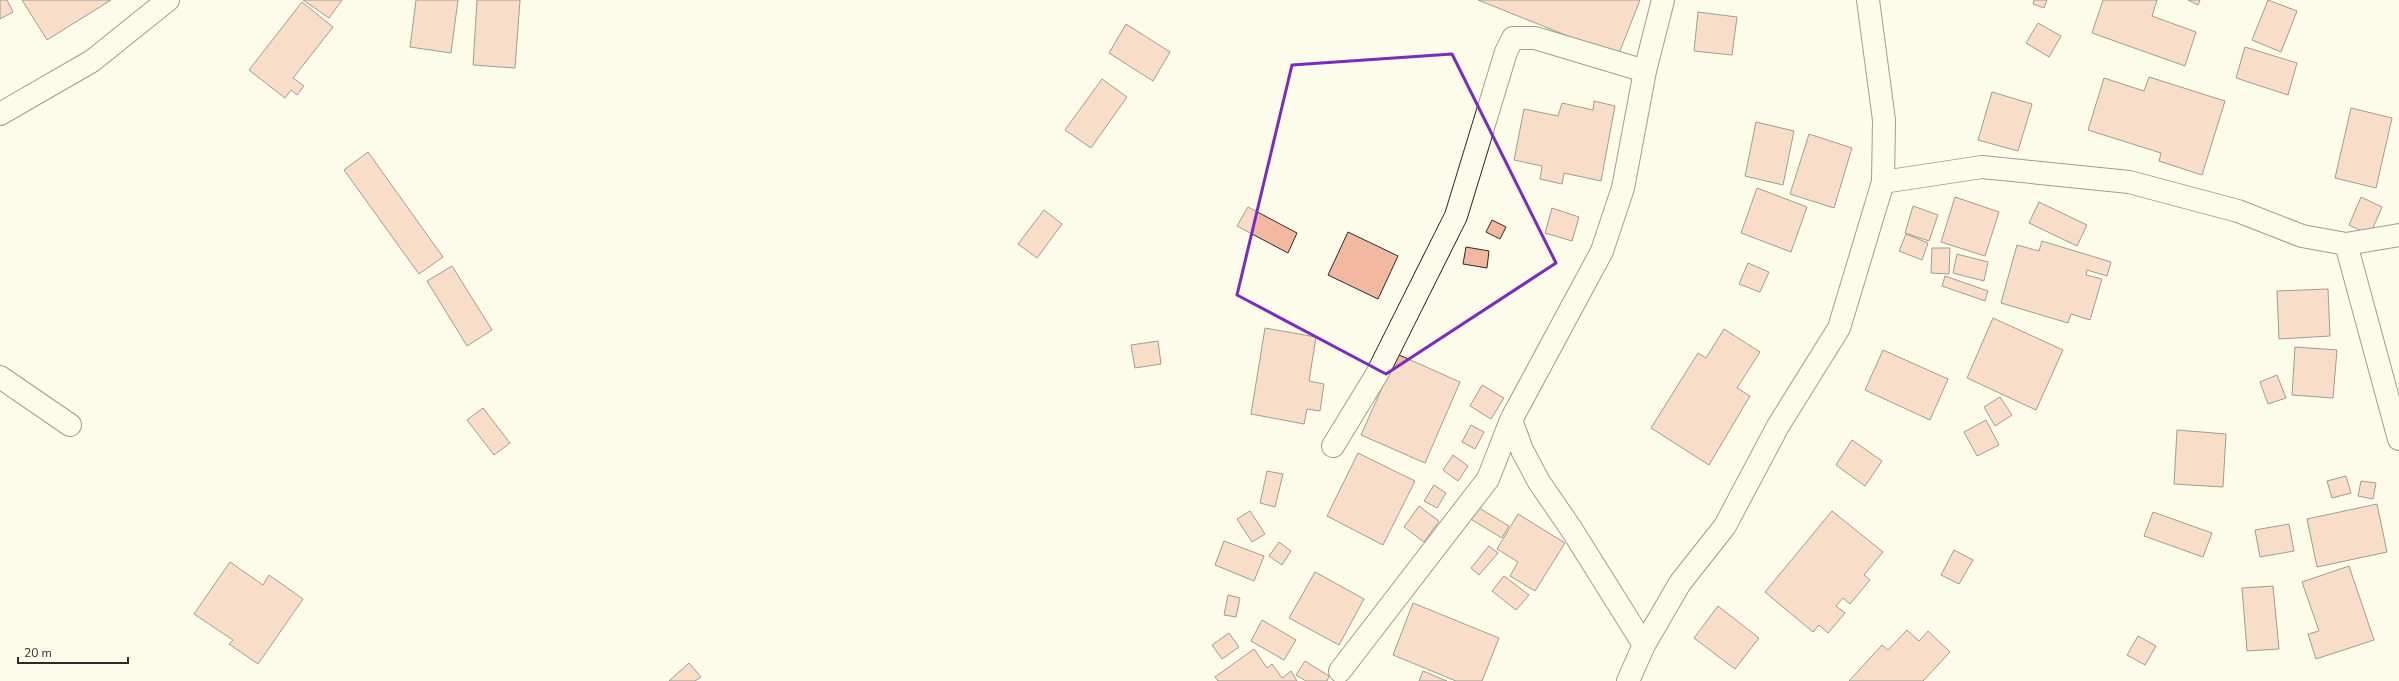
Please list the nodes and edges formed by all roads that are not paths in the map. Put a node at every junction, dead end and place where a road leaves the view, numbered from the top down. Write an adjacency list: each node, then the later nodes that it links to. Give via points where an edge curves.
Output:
1 (168, 0): 5 (street, via 92,62)
2 (1663, 0): 4 (street)
3 (1868, 0): 6 (street, via 1884,120)
4 (1645, 71): 10 (street, via 1623,188 1602,252); 13 (street, via 1535,38 1513,38 1506,52 1456,216 1377,374)
5 (0, 114)
6 (1883, 182): 8 (street, via 1982,167 2129,182 2238,211 2302,236); 14 (street, via 1839,328 1778,426 1725,526 1680,583)
7 (2399, 235): 8 (street)
8 (2346, 244): 12 (street)
9 (0, 377): 11 (street)
10 (1511, 420): 14 (street, via 1522,450 1539,482); 15 (street, via 1488,479)
11 (70, 425)
12 (2399, 439)
13 (1333, 446)
14 (1644, 645): 16 (street)
15 (1340, 672)
16 (1628, 681)

